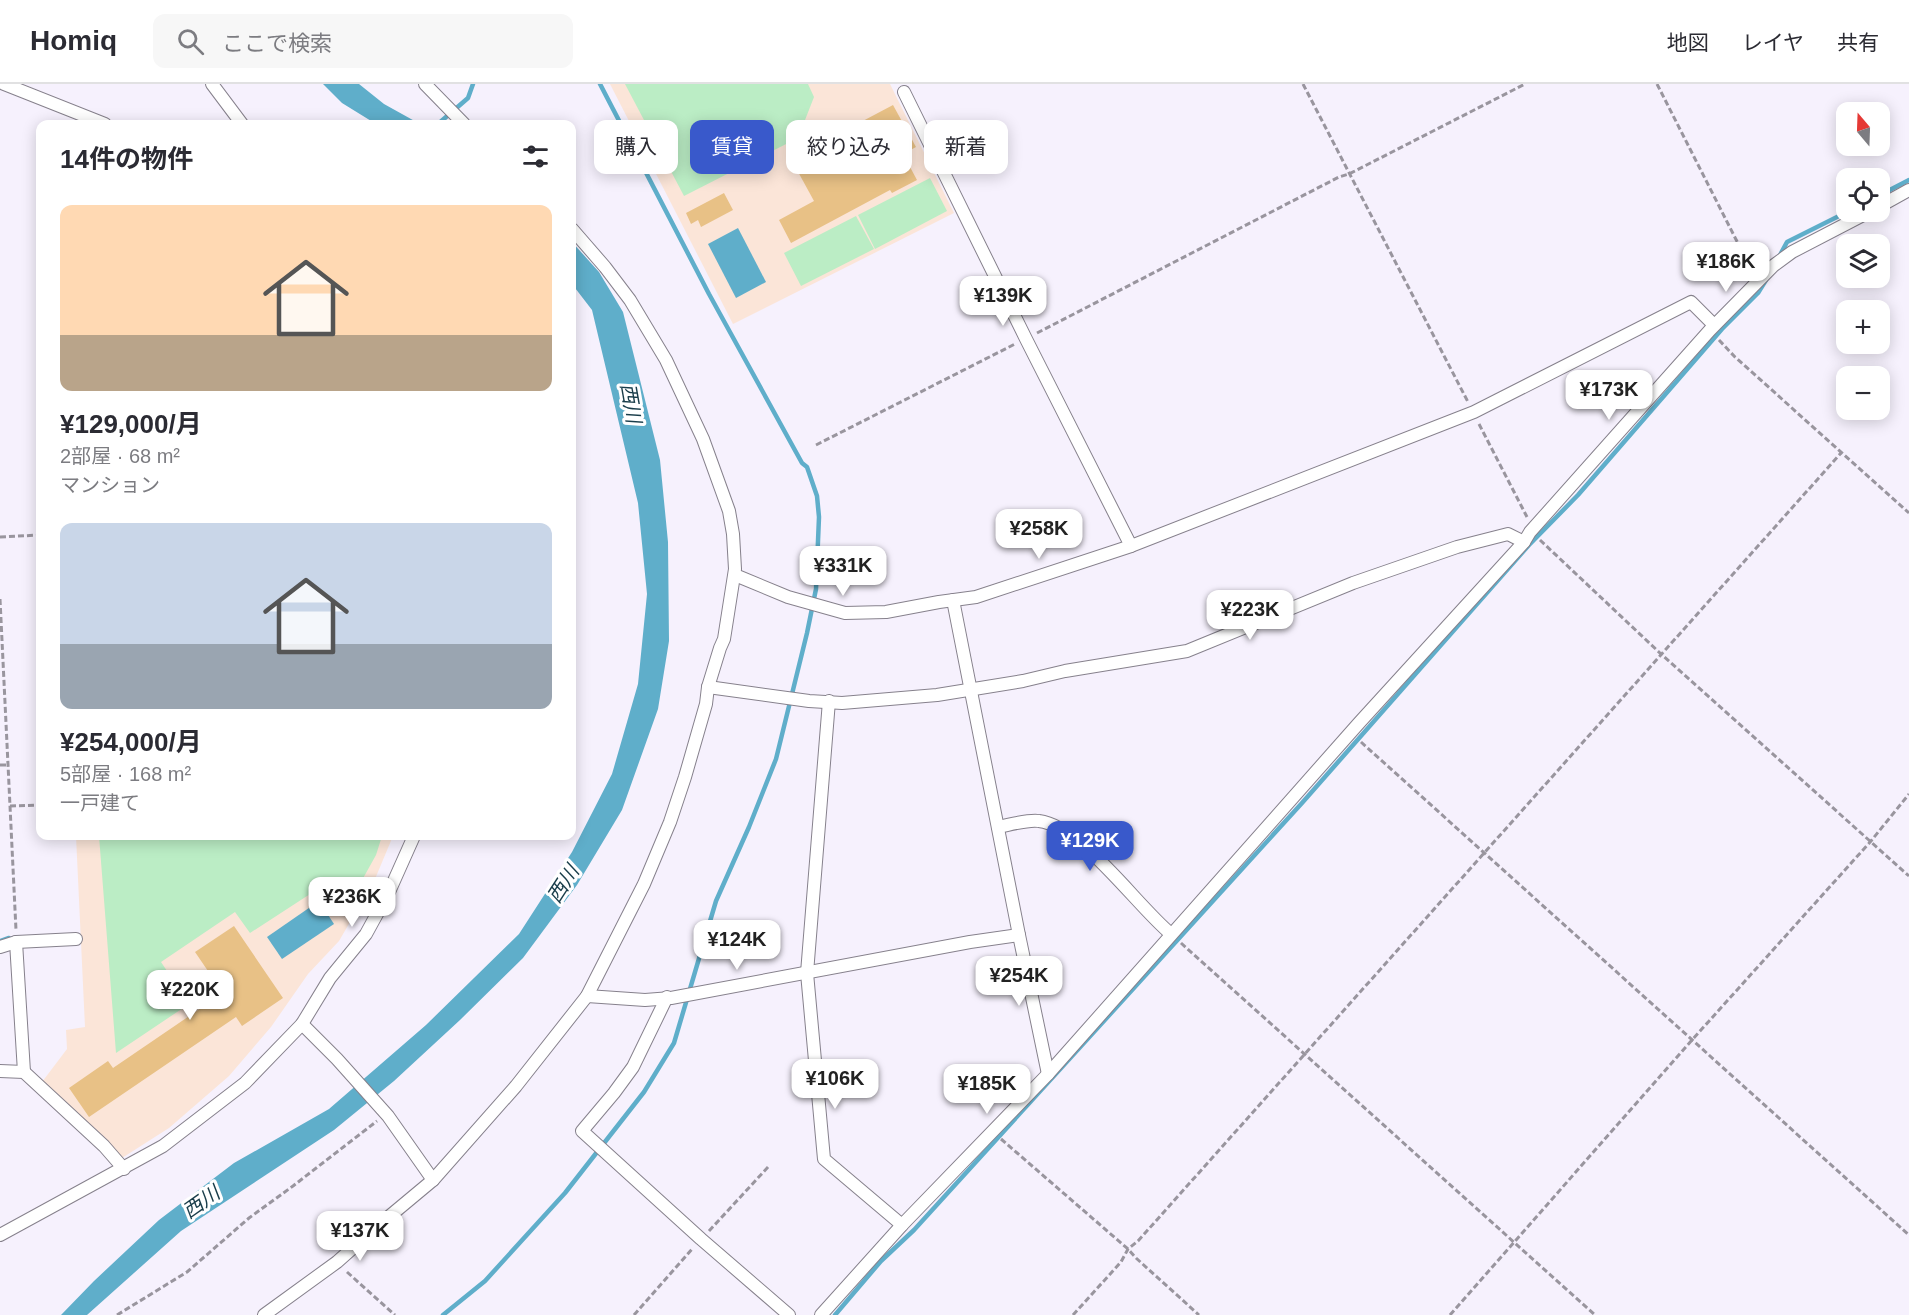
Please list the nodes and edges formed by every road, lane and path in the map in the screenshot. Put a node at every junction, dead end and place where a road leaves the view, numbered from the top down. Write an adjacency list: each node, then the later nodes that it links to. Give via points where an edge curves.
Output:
1 (4, 84): 8 (street)
2 (212, 84): 9 (street)
3 (425, 84): 10 (street)
4 (1303, 84): 11 (path)
5 (1525, 84): 11 (path)
6 (1657, 84): 16 (path)
7 (904, 92): 18 (street)
8 (95, 120)
9 (239, 120)
10 (460, 120)
11 (1349, 174): 18 (path); 19 (path)
12 (1909, 190): 13 (street)
13 (1890, 200)
14 (1850, 222): 16 (street, via 1792,252)
15 (576, 234): 27 (street, via 630,300 666,360 703,439 729,511)
16 (1758, 282): 17 (street)
17 (1712, 327): 19 (street, via 1691,302); 21 (path, via 1735,357); 25 (street)
18 (1026, 339): 20 (path); 26 (street)
19 (1474, 412): 25 (path, via 1527,516); 26 (street)
20 (816, 445)
21 (1841, 453): 22 (path); 30 (path)
22 (1909, 513)
23 (36, 535): 24 (path)
24 (0, 537)
25 (1527, 537): 30 (path); 32 (street, via 1508,534 1457,547 1353,583 1187,651); 34 (street)
26 (1131, 546): 29 (street, via 976,597)
27 (735, 575): 29 (street, via 788,597 844,613 886,612); 31 (street, via 724,639)
28 (0, 599): 36 (path)
29 (954, 600): 32 (street)
30 (1661, 654): 42 (path); 43 (path)
31 (708, 687): 33 (street); 51 (street, via 692,756 670,822 644,884)
32 (971, 689): 33 (street, via 938,695); 40 (street)
33 (829, 701): 50 (street)
34 (1351, 732): 43 (path); 45 (street)
35 (0, 765): 36 (path)
36 (8, 765): 39 (path)
37 (1909, 794): 42 (path)
38 (36, 805): 39 (path)
39 (10, 806): 48 (path)
40 (998, 827): 45 (street, via 1039,820 1068,832); 46 (street)
41 (412, 840): 53 (street, via 366,934 330,978)
42 (1871, 841): 44 (path); 54 (path)
43 (1484, 853): 54 (path); 55 (path)
44 (1909, 876)
45 (1171, 934): 55 (path); 58 (street)
46 (1019, 935): 50 (street); 58 (street)
47 (76, 939): 48 (street)
48 (16, 942): 49 (street); 57 (street)
49 (0, 947)
50 (807, 973): 52 (street); 63 (street, via 824,1158)
51 (587, 996): 52 (street, via 645,1000); 62 (street, via 516,1086)
52 (667, 997): 72 (street, via 633,1066 582,1131)
53 (302, 1024): 59 (street); 61 (street, via 245,1083 163,1146)
54 (1692, 1040): 65 (path); 66 (path)
55 (1305, 1054): 66 (path); 67 (path)
56 (0, 1071): 57 (street)
57 (24, 1072): 61 (street)
58 (1048, 1074): 60 (street)
59 (384, 1112): 62 (street); 69 (path, via 187,1272)
60 (992, 1132): 63 (street); 67 (path)
61 (124, 1169): 64 (street)
62 (433, 1180): 68 (street)
63 (902, 1226): 73 (street)
64 (0, 1235)
65 (1909, 1235)
66 (1514, 1243): 76 (path); 77 (path)
67 (1128, 1249): 74 (path); 75 (path)
68 (337, 1262): 70 (street); 71 (path)
69 (117, 1315)
70 (264, 1315)
71 (395, 1315)
72 (789, 1315)
73 (821, 1315)
74 (1073, 1315)
75 (1199, 1315)
76 (1450, 1315)
77 (1595, 1315)

